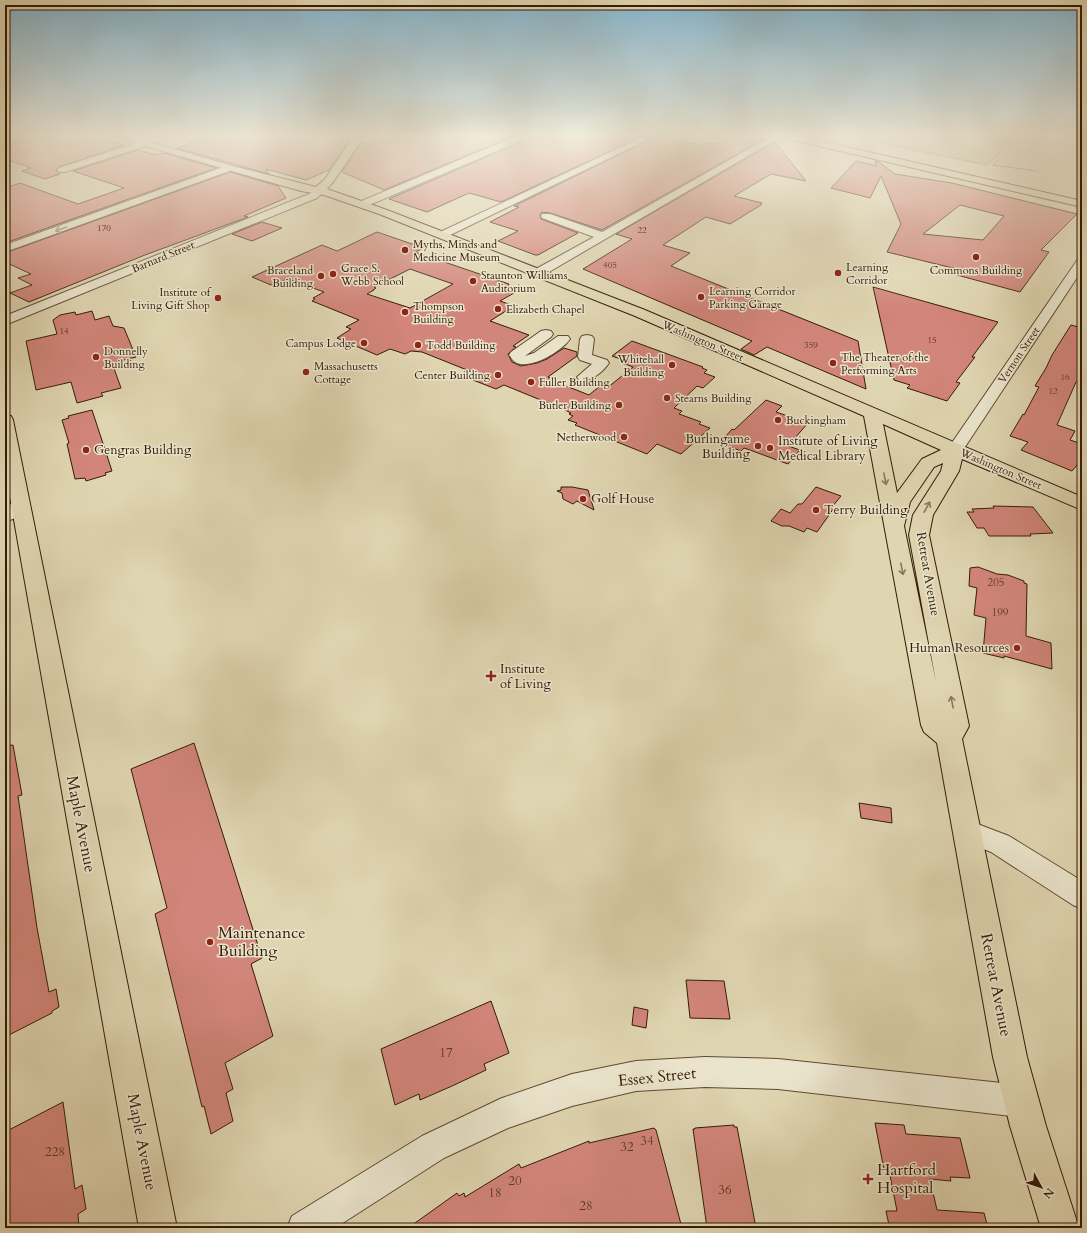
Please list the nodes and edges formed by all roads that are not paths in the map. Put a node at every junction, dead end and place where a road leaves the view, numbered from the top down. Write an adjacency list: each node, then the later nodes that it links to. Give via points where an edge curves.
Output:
1 (158, 194): 13 (street, one-way to 13)
2 (316, 194): 16 (street, Barnard Street)
3 (328, 194): 8 (main road, Washington Street)
4 (388, 194): 8 (street)
5 (530, 194): 11 (street)
6 (677, 194): 12 (street)
7 (1037, 194): 9 (main road)
8 (363, 204): 11 (main road, Washington Street)
9 (1082, 204)
10 (546, 216): 12 (street)
11 (442, 235): 15 (main road, Washington Street)
12 (603, 236): 15 (street)
13 (5, 249)
14 (1080, 269): 23 (street, Vernon Street)
15 (538, 273): 21 (main road, Washington Street)
16 (5, 321)
17 (546, 334): 18 (street, via 516,355 517,357 528,361 534,359)
18 (563, 339)
19 (587, 339): 20 (street, via 585,357 602,363)
20 (584, 377)
21 (872, 414): 23 (main road, Washington Street); 26 (main road, Retreat Avenue, one-way to 26)
22 (5, 420): 25 (main road, Maple Avenue)
23 (955, 450): 24 (main road, Washington Street); 26 (main road, Retreat Avenue, via 928,463 901,502); 27 (main road, Retreat Avenue, one-way to 23, via 957,726 919,535 923,515 950,471)
24 (1082, 504)
25 (13, 511): 31 (main road, Maple Avenue)
26 (895, 530): 27 (main road, Retreat Avenue, one-way to 27, via 934,725)
27 (949, 738): 28 (main road, Retreat Avenue)
28 (967, 831): 29 (street, via 1000,844); 30 (main road, Retreat Avenue)
29 (1082, 896)
30 (1020, 1101): 32 (street, Essex Street, via 778,1074 705,1072 636,1076 572,1090 502,1114 433,1147); 33 (main road, Retreat Avenue)
31 (158, 1228)
32 (304, 1228)
33 (1060, 1228)

